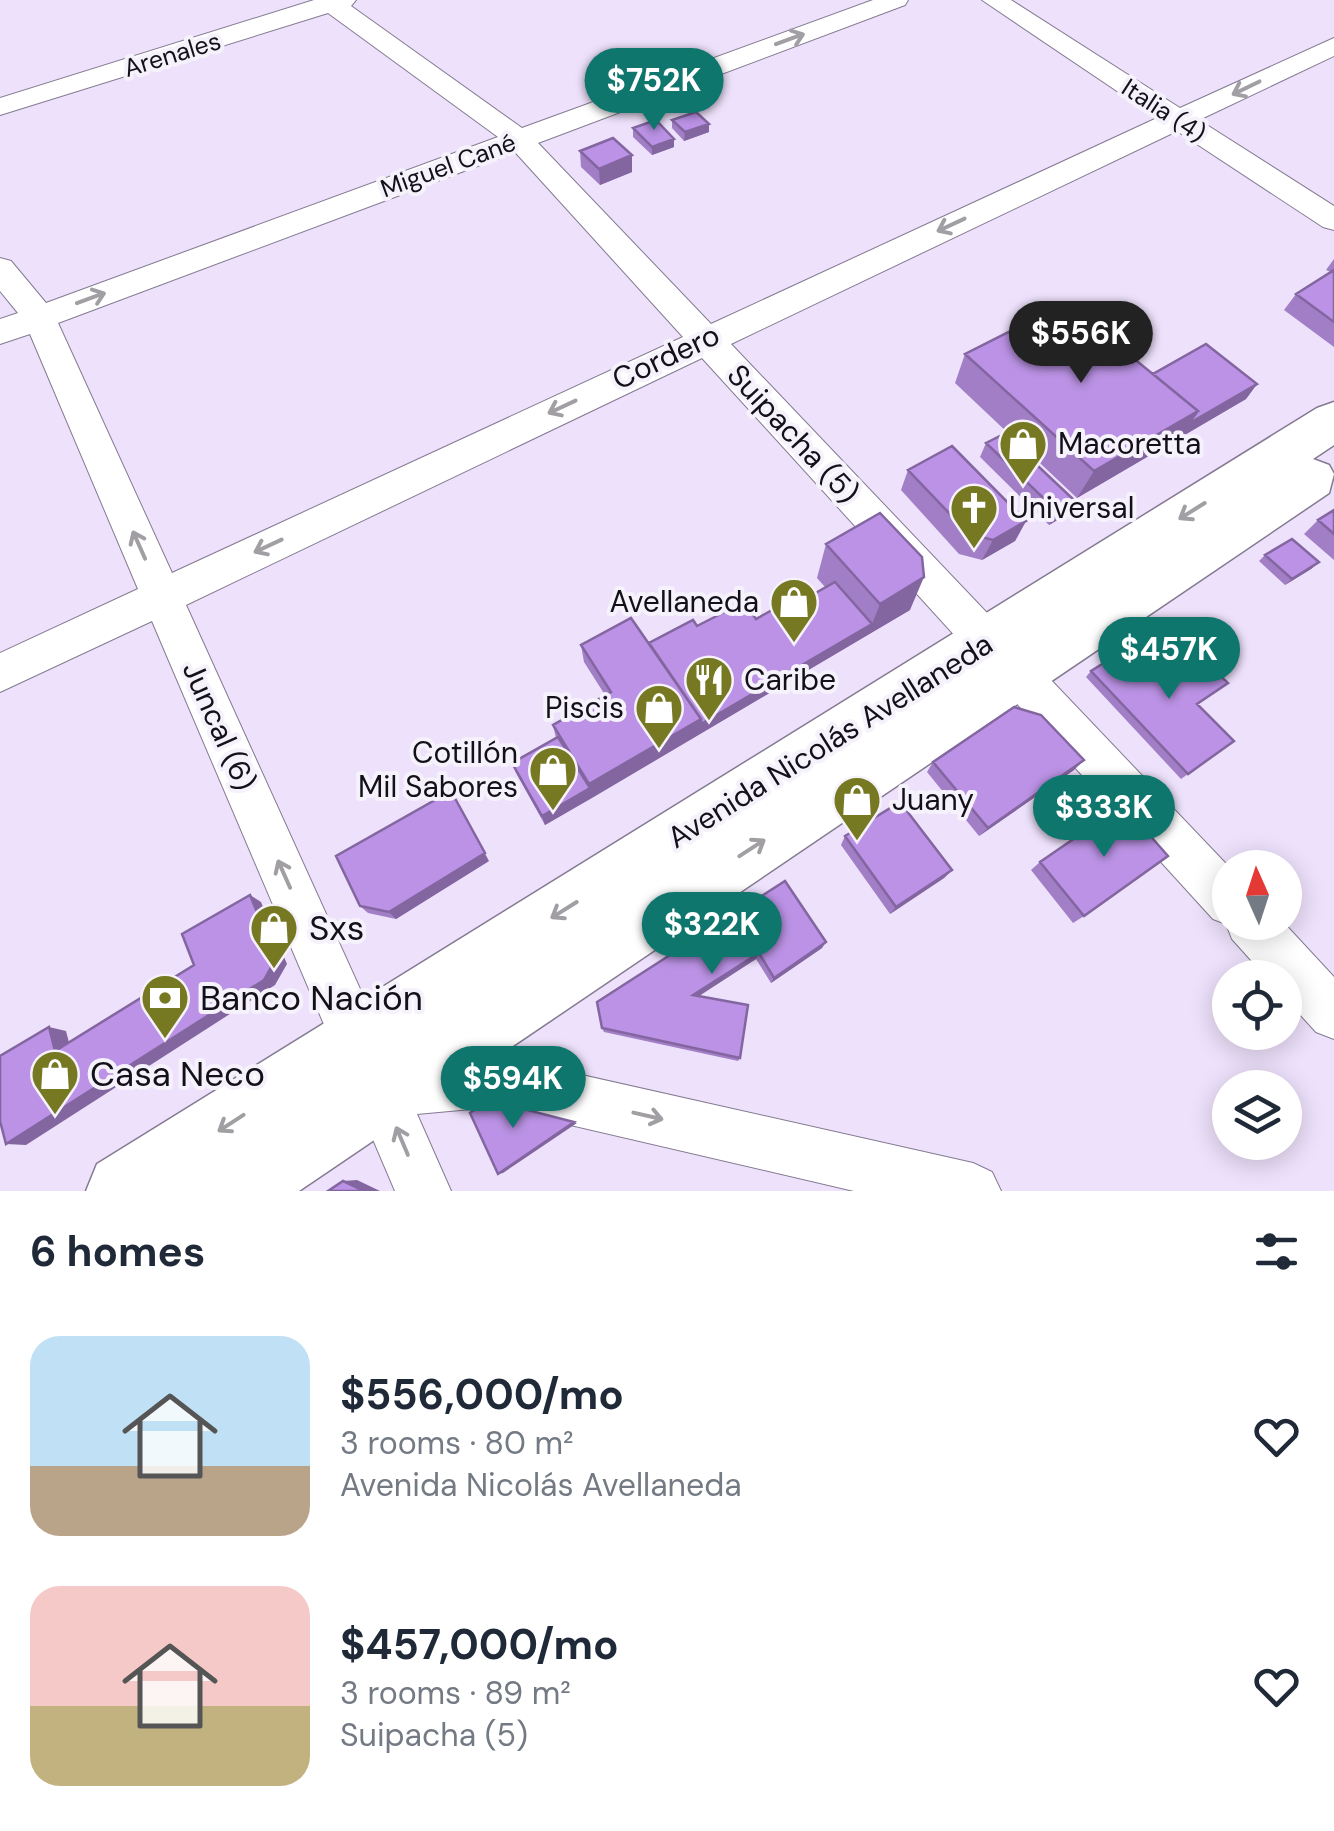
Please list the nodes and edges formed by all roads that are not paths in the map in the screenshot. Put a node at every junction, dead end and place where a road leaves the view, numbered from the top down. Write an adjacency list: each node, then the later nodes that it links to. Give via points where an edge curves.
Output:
1 (896, 0): 7 (street, Miguel Cané, one-way to 1)
2 (994, 0): 6 (street, Italia (4))
3 (334, 1): 5 (street, Arenales); 7 (street, Suipacha (5))
4 (1334, 46): 6 (street, Cordero, one-way to 6)
5 (0, 108)
6 (1179, 120): 8 (street, Italia (4)); 11 (street, Cordero, one-way to 11)
7 (518, 139): 10 (street, Miguel Cané, one-way to 7); 11 (street, Suipacha (5))
8 (1334, 220)
9 (0, 269): 10 (street, Juncal (6))
10 (19, 325): 14 (street, Juncal (6), one-way to 10)
11 (704, 338): 14 (street, Cordero, one-way to 14); 15 (street, Suipacha (5))
12 (1334, 421): 15 (main road, Avenida Nicolás Avellaneda, one-way to 15)
13 (1334, 464): 15 (main road, Avenida Nicolás Avellaneda)
14 (162, 596): 16 (street, Cordero); 20 (street, Juncal (6), one-way to 14)
15 (1002, 658): 17 (street, Suipacha (5)); 20 (main road, Avenida Nicolás Avellaneda)
16 (0, 674)
17 (1212, 883)
18 (1266, 940): 19 (street)
19 (1334, 1014)
20 (369, 1066): 21 (main road, Avenida Nicolás Avellaneda, one-way to 21); 22 (main road, Avenida Nicolás Avellaneda); 23 (street, Juncal (6), one-way to 20); 24 (street, one-way to 24, via 493,1081)
21 (124, 1191)
22 (233, 1191)
23 (423, 1191)
24 (972, 1191)

